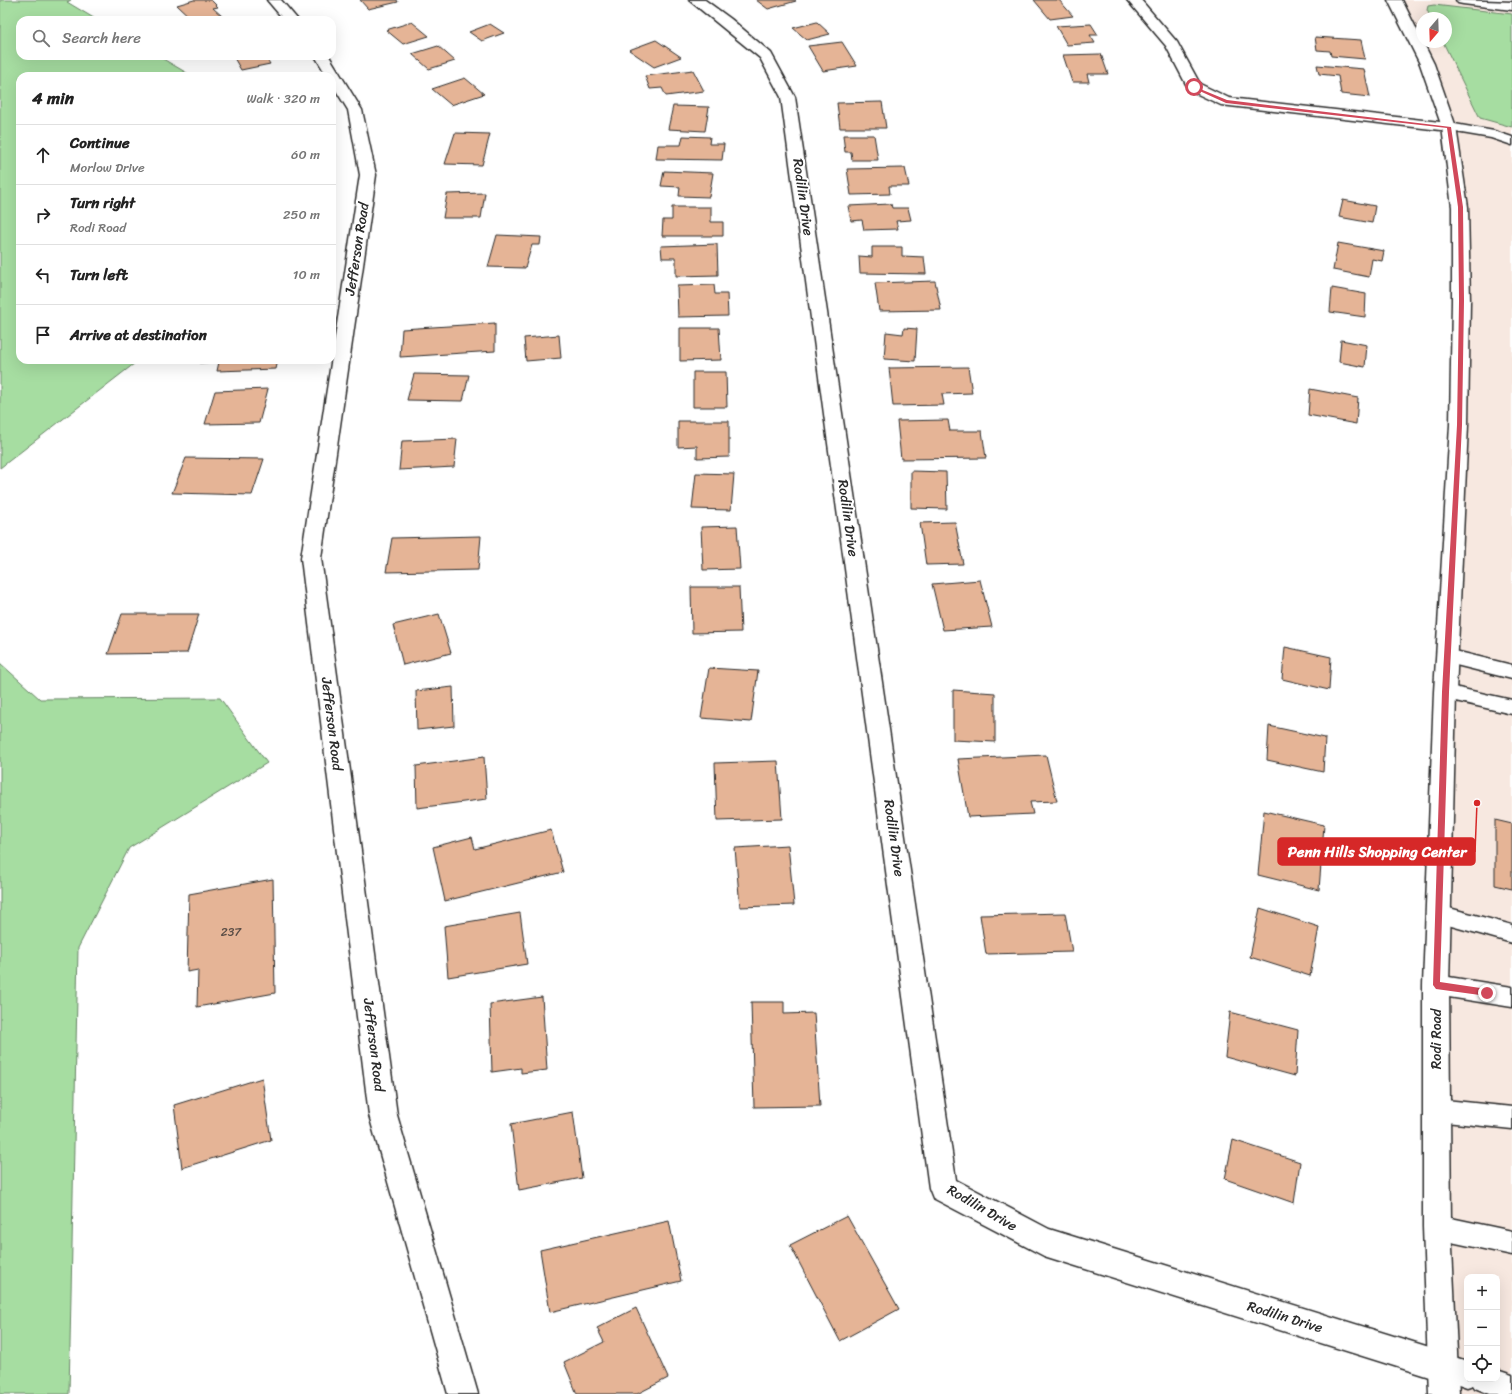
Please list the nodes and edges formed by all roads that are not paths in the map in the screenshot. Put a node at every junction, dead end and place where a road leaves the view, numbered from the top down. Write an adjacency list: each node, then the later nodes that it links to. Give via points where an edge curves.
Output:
1 (274, 0): 7 (street)
2 (696, 0): 25 (street, Rodilin Drive, via 766,56 788,97 943,1188 1044,1242)
3 (1134, 0): 11 (street, via 1172,45 1194,87 1226,102)
4 (1395, 0): 11 (street, Rodi Road, via 1427,64)
5 (1463, 0): 6 (street)
6 (1512, 6)
7 (288, 16)
8 (324, 60): 9 (street, Jefferson Road)
9 (332, 72)
10 (336, 79): 29 (street, Jefferson Road, via 355,110 368,175 310,558 383,1115)
11 (1449, 127): 12 (lane); 13 (street, Rodi Road, via 1460,207 1462,301 1459,425)
12 (1512, 141)
13 (1447, 656): 14 (lane); 15 (street, Rodi Road)
14 (1512, 672)
15 (1445, 692): 16 (lane); 17 (street, Rodi Road)
16 (1512, 707)
17 (1438, 914): 18 (lane); 19 (street, Rodi Road)
18 (1512, 934)
19 (1436, 985): 20 (lane); 21 (street, Rodi Road)
20 (1512, 996)
21 (1436, 1110): 22 (lane); 23 (street, Rodi Road)
22 (1512, 1118)
23 (1437, 1228): 24 (lane); 25 (street, Rodi Road)
24 (1512, 1242)
25 (1442, 1366): 26 (lane); 30 (street, Rodi Road)
26 (1464, 1373)
27 (1493, 1382): 28 (lane)
28 (1512, 1388)
29 (463, 1394)
30 (1444, 1394)

